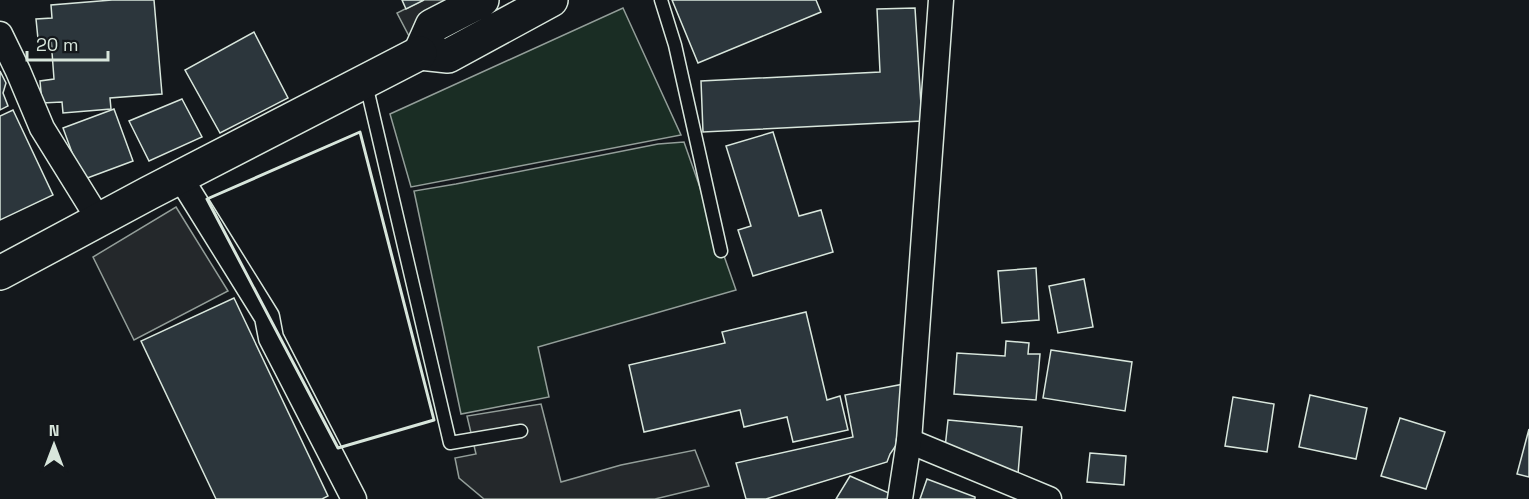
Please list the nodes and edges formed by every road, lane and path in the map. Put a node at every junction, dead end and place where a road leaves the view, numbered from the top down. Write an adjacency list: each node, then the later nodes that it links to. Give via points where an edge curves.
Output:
1 (482, 0): 6 (street, via 432,26)
2 (551, 0): 6 (street, via 448,56)
3 (661, 0): 10 (lane, via 675,45)
4 (941, 0): 13 (street)
5 (0, 34): 9 (street, via 42,128)
6 (420, 53): 7 (street)
7 (366, 83): 8 (street); 12 (lane, via 450,443)
8 (180, 177): 9 (street); 14 (street, via 267,317 271,338)
9 (99, 220): 11 (street)
10 (721, 251)
11 (0, 273)
12 (521, 431)
13 (909, 441): 15 (street); 16 (street)
14 (354, 499)
15 (900, 499)
16 (1049, 499)

